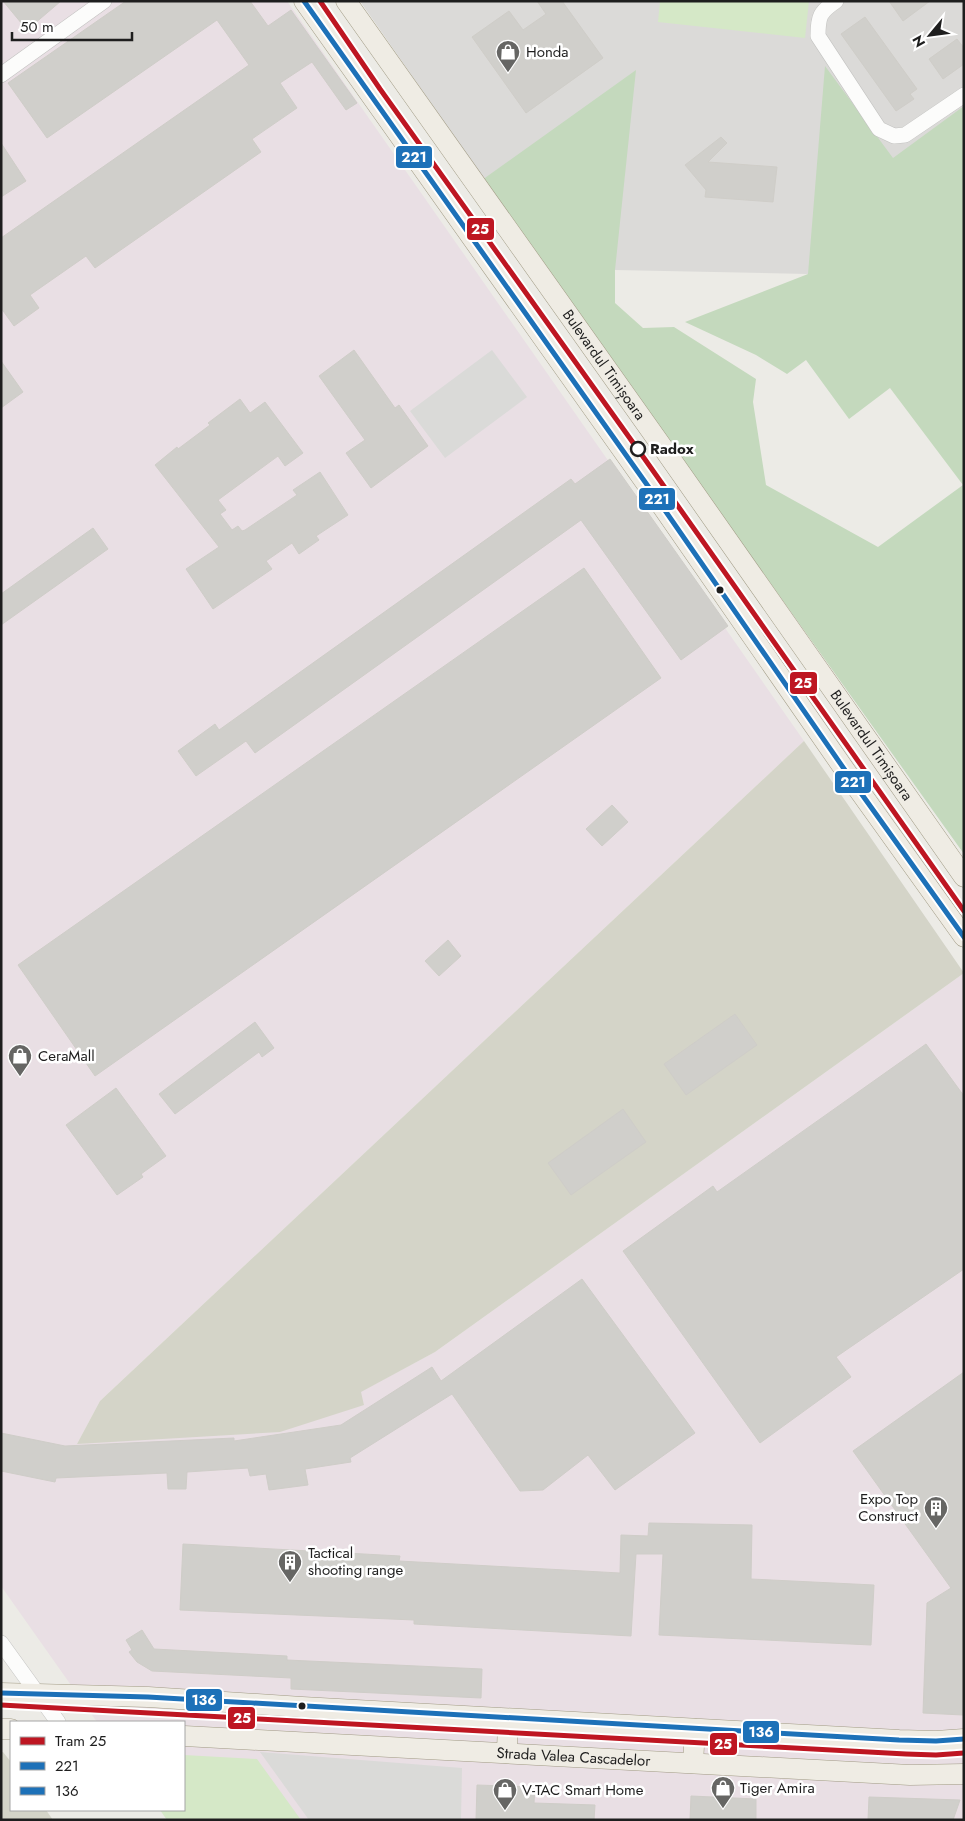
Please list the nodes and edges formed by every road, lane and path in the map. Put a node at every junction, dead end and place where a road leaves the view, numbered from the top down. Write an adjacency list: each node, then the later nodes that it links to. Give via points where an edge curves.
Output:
1 (104, 1): 5 (street)
2 (304, 1): 8 (main road)
3 (346, 1): 7 (main road, Bulevardul Timișoara)
4 (836, 1): 6 (street, via 822,11 818,36 879,129 894,136 905,135)
5 (1, 75)
6 (964, 96)
7 (682, 476): 8 (main road); 9 (main road, Bulevardul Timișoara)
8 (655, 496): 10 (main road)
9 (964, 877)
10 (964, 937)
11 (1, 1643): 13 (street)
12 (1, 1693): 13 (main road)
13 (38, 1694): 14 (main road, via 148,1697); 15 (street)
14 (508, 1719): 16 (main road); 19 (main road)
15 (57, 1721)
16 (695, 1729): 18 (main road, via 899,1740); 20 (main road)
17 (185, 1736): 19 (main road, Strada Valea Cascadelor)
18 (964, 1738)
19 (506, 1753): 20 (main road, Strada Valea Cascadelor)
20 (693, 1763): 21 (main road, Strada Valea Cascadelor, via 925,1776)
21 (964, 1774)

